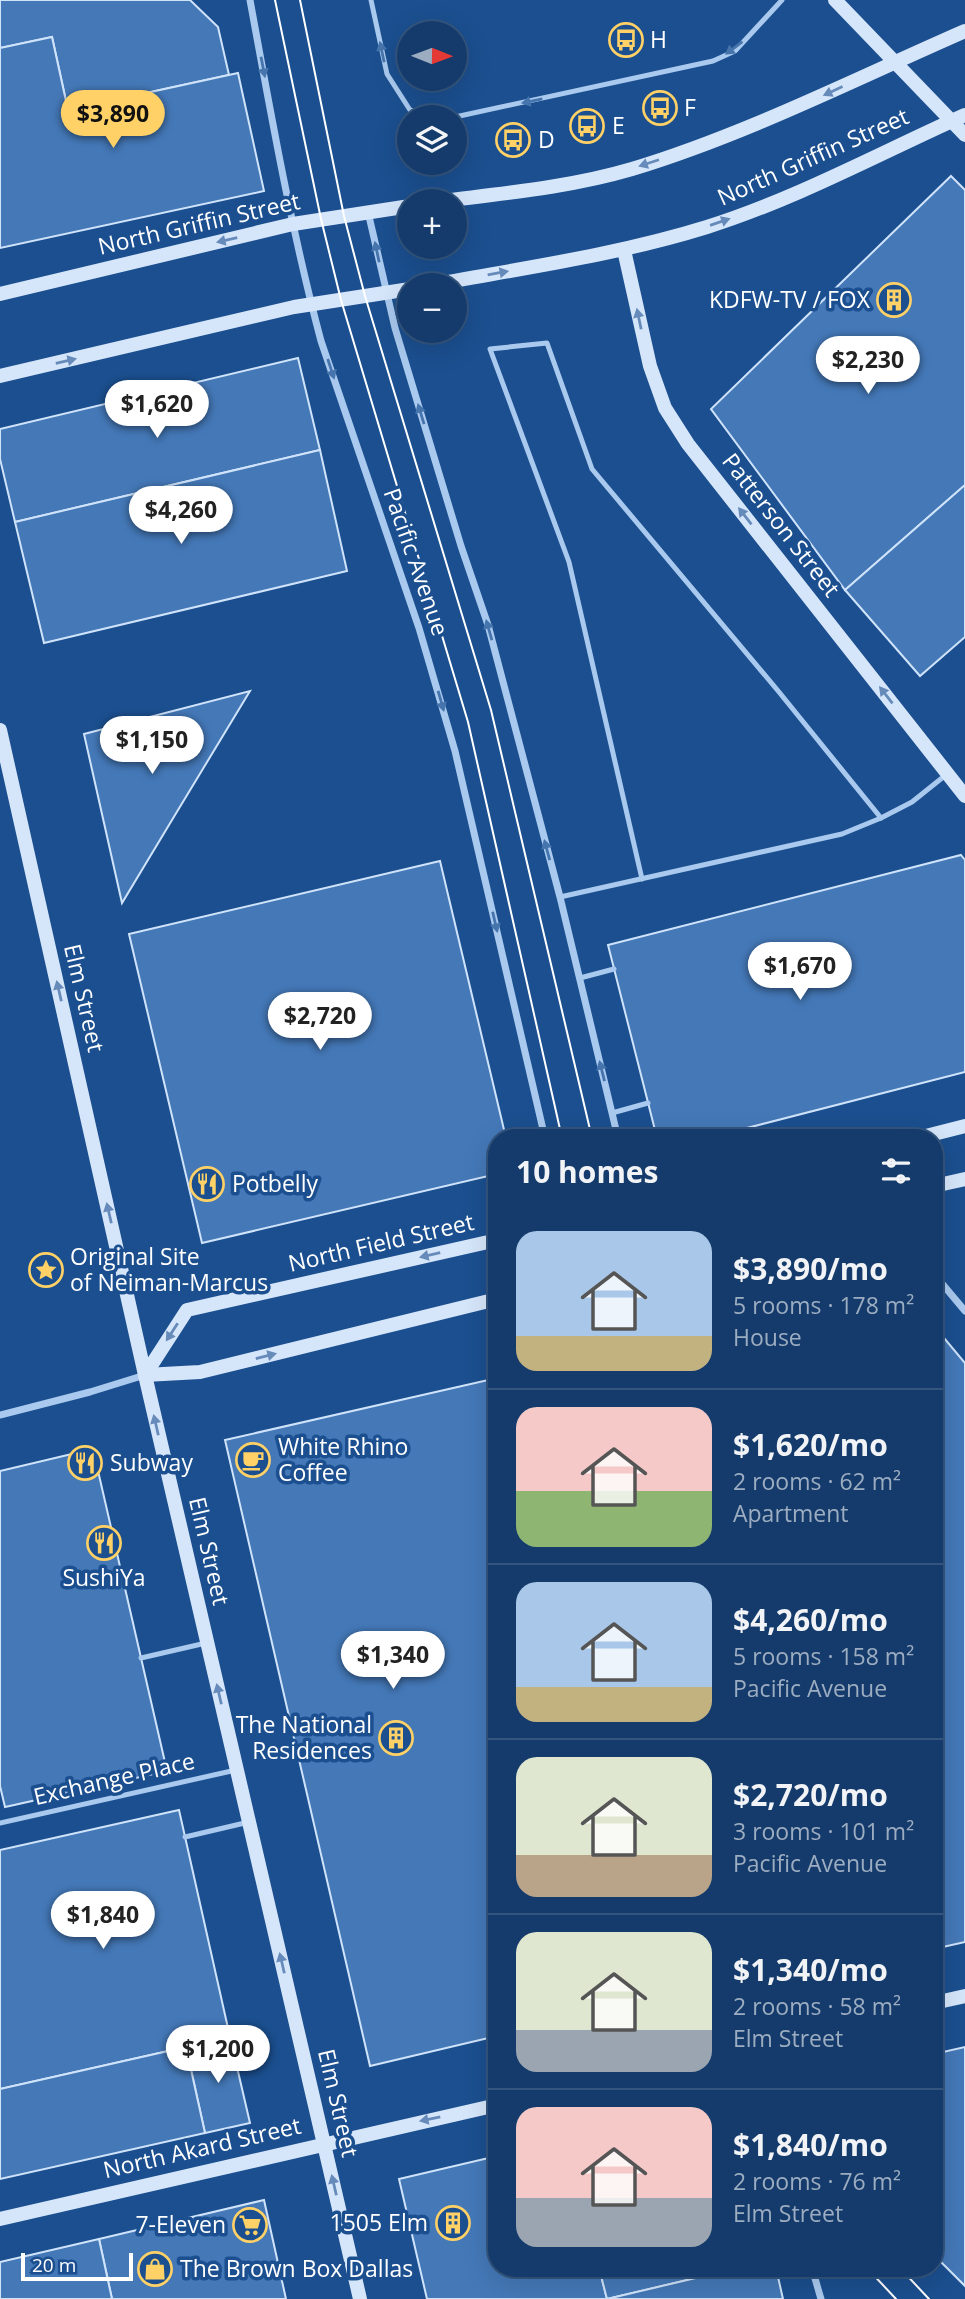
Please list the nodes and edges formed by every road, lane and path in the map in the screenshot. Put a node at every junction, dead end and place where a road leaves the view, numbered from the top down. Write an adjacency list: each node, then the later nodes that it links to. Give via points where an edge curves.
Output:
1 (250, 0): 14 (street, Pacific Avenue, one-way to 14)
2 (371, 0): 7 (lane, one-way to 2, via 387,75)
3 (782, 0): 8 (lane, one-way to 8, via 735,51 713,61)
4 (835, 0): 6 (main road)
5 (965, 31): 6 (main road)
6 (894, 62): 9 (main road); 11 (main road, one-way to 11, via 778,116 629,170)
7 (407, 105)
8 (467, 114)
9 (958, 119): 10 (main road); 15 (main road, North Griffin Street, one-way to 9, via 769,205)
10 (965, 135)
11 (467, 198)
12 (397, 208): 13 (main road, North Griffin Street)
13 (368, 211): 14 (main road, North Griffin Street); 18 (street, Pacific Avenue, one-way to 13)
14 (293, 224): 19 (main road, North Griffin Street, one-way to 19); 20 (street, Pacific Avenue)
15 (624, 250): 16 (main road, North Griffin Street, one-way to 15); 23 (main road, Patterson Street, one-way to 15, via 671,417 650,366)
16 (467, 278)
17 (397, 291): 18 (main road)
18 (385, 292): 20 (main road); 27 (street, Pacific Avenue, one-way to 18, via 488,625)
19 (0, 294)
20 (311, 304): 21 (main road, one-way to 20); 33 (street, Pacific Avenue, one-way to 33, via 455,751)
21 (0, 376)
22 (0, 730): 42 (main road, Elm Street, one-way to 22)
23 (947, 775): 24 (main road, Patterson Street); 25 (lane, via 912,802)
24 (965, 796)
25 (881, 818): 26 (lane, via 842,834); 26 (lane, via 592,469 547,343 490,349 569,562)
26 (642, 879): 27 (lane)
27 (559, 897): 29 (street, Pacific Avenue)
28 (614, 969): 29 (lane)
29 (580, 978): 31 (street, Pacific Avenue, one-way to 29)
30 (648, 1103): 31 (lane)
31 (612, 1113): 34 (street, Pacific Avenue)
32 (965, 1126): 35 (main road)
33 (543, 1129)
34 (616, 1129)
35 (943, 1132)
36 (965, 1178): 37 (main road)
37 (943, 1184)
38 (488, 1242): 42 (main road, North Field Street, one-way to 42, via 187,1310)
39 (943, 1285): 41 (street)
40 (488, 1301): 42 (main road, one-way to 40, via 200,1372)
41 (965, 1311)
42 (145, 1375): 43 (street); 44 (main road, Elm Street, one-way to 42)
43 (0, 1415)
44 (207, 1643): 45 (lane); 46 (main road, Elm Street, one-way to 44)
45 (141, 1658)
46 (237, 1770): 47 (main road, Elm Street); 48 (lane, Exchange Place)
47 (249, 1822): 49 (lane); 53 (main road, Elm Street, one-way to 47)
48 (0, 1823)
49 (185, 1837)
50 (965, 1996): 51 (main road)
51 (943, 2001)
52 (488, 2107): 53 (main road, North Akard Street, one-way to 53)
53 (324, 2143): 54 (main road, North Akard Street); 56 (main road, Elm Street, one-way to 53)
54 (0, 2218)
55 (815, 2277): 57 (street)
56 (360, 2299)
57 (821, 2299)

